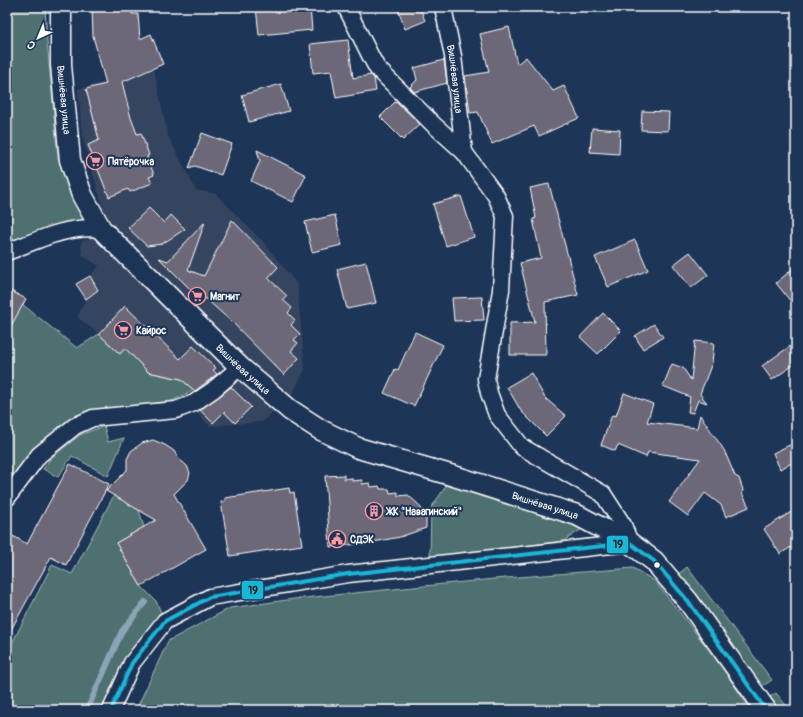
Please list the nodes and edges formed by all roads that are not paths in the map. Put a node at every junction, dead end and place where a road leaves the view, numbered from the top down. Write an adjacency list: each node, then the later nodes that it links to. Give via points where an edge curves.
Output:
1 (61, 7): 5 (street, Вишнёвая улица, via 61,65 70,160 82,195)
2 (346, 7): 4 (street, via 377,68)
3 (443, 7): 4 (street, Вишнёвая улица, via 453,56)
4 (464, 152): 9 (street, via 496,196 505,216 501,290 486,379 497,415 522,447 603,494 623,525)
5 (101, 229): 6 (street, via 87,227 62,231); 7 (street, Вишнёвая улица)
6 (7, 252)
7 (240, 367): 8 (street, via 194,403 176,410 93,418 75,426 40,454); 9 (street, Вишнёвая улица, via 290,410 321,430 358,448 577,516)
8 (7, 498)
9 (630, 544): 10 (street, via 348,574 210,597 165,621 132,663); 11 (street, Вишнёвая улица, via 654,561 688,601)
10 (111, 710)
11 (766, 710)

